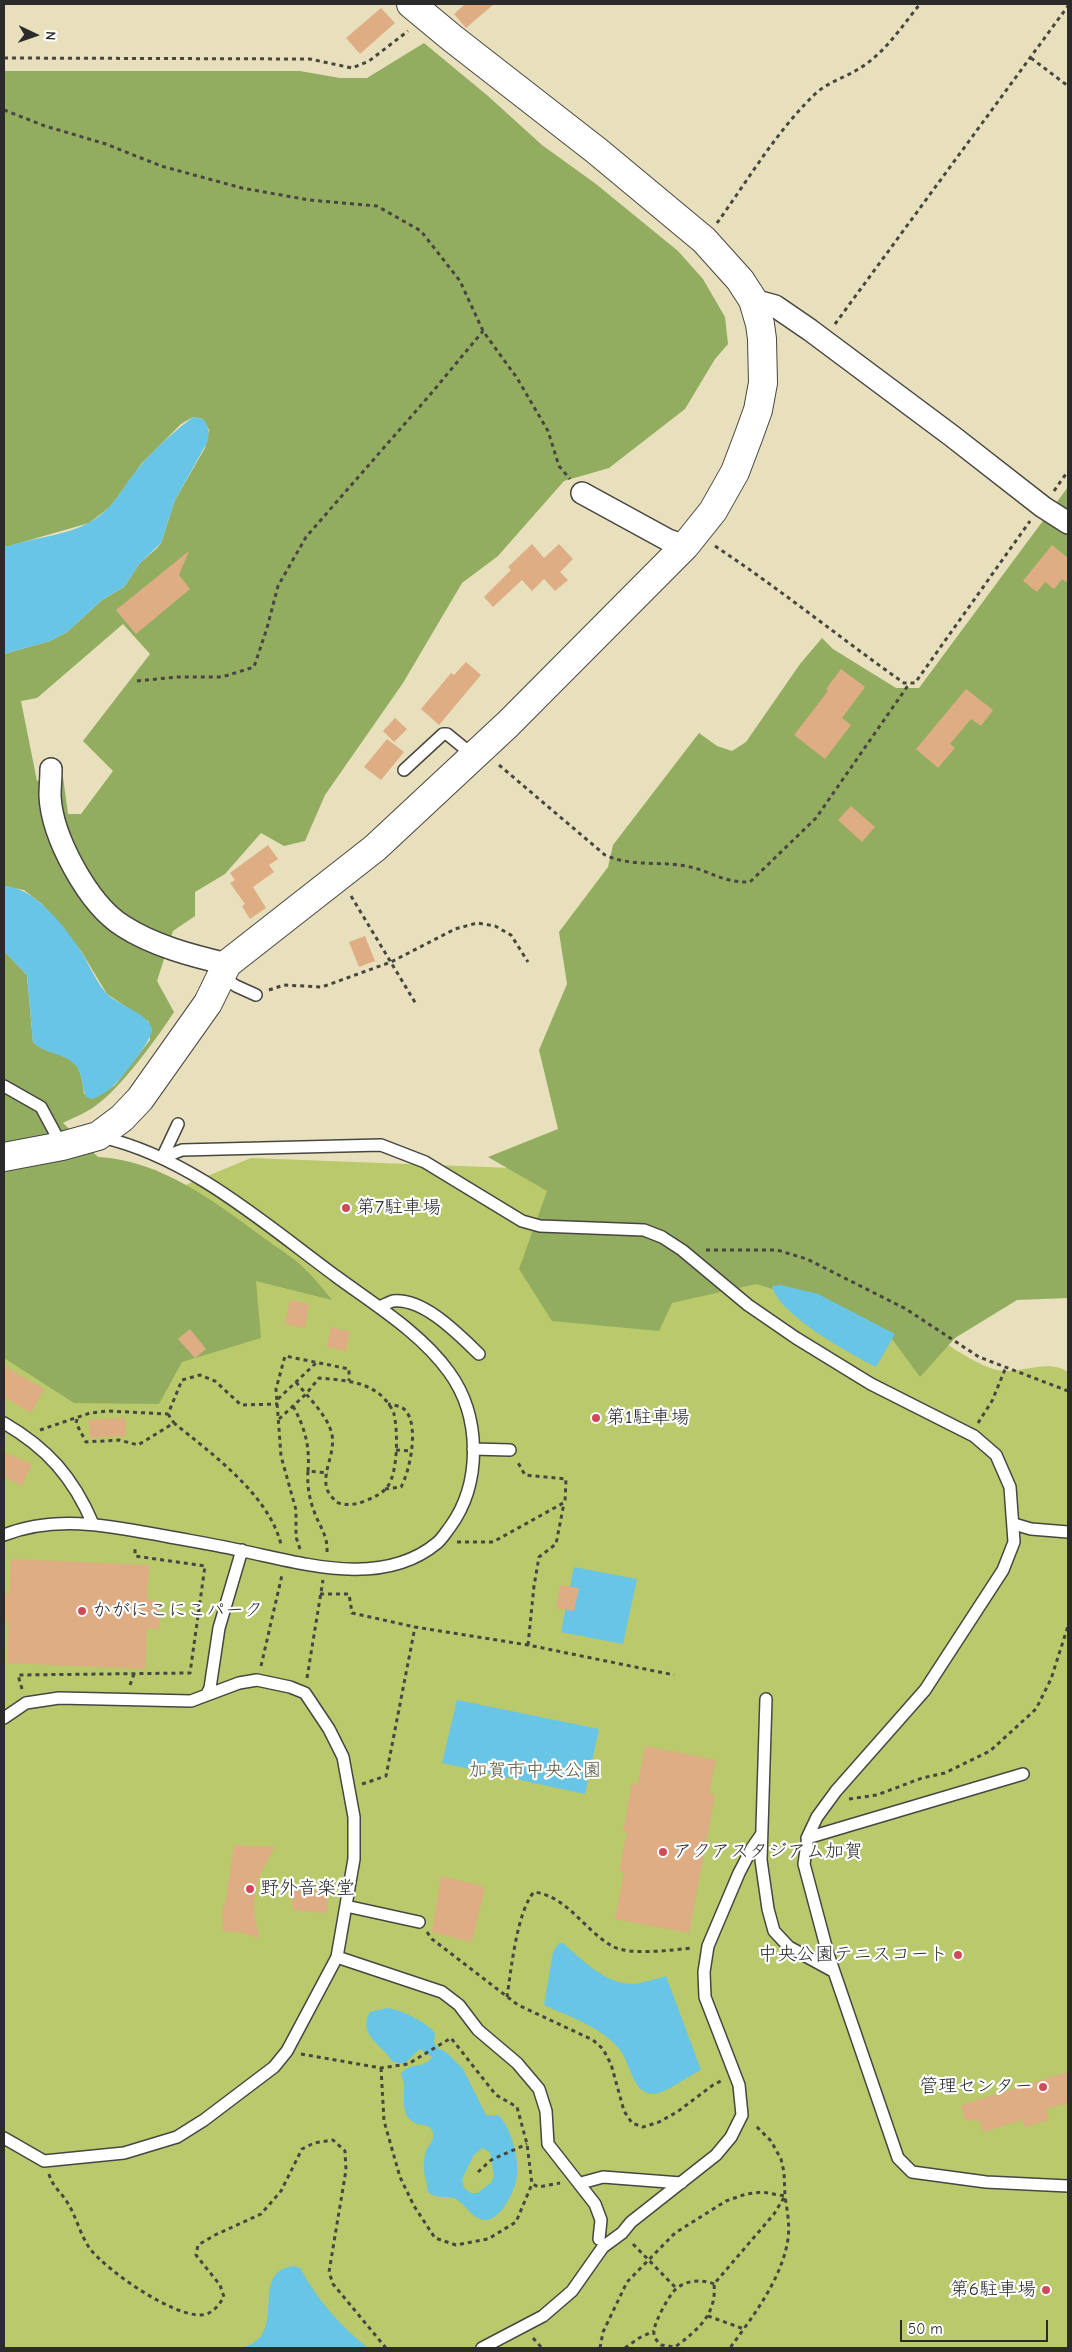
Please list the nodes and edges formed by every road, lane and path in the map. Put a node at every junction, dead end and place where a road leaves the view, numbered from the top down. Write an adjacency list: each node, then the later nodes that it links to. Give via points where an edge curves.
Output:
1 (920, 4): 8 (path, via 874,58 814,94)
2 (1068, 6): 5 (path)
3 (418, 9): 4 (path, via 398,41 369,61 352,68 310,59); 8 (street)
4 (4, 58)
5 (1031, 58): 6 (path); 11 (path)
6 (1068, 86)
7 (4, 110): 10 (path, via 161,166 233,185 309,200 377,206 420,231 460,281)
8 (704, 240): 9 (street, via 740,280)
9 (753, 300): 11 (street, via 775,306); 15 (street, via 762,339 763,383 758,410 735,472 714,511)
10 (483, 331): 12 (path, via 517,378 548,431 559,466); 16 (path, via 306,537 278,586 254,668 222,677)
11 (823, 341): 13 (street)
12 (582, 493): 15 (street, via 668,540)
13 (1043, 507): 14 (street); 17 (path, via 1025,527 915,683)
14 (1068, 523)
15 (691, 540): 17 (path, via 826,624 858,651); 18 (street)
16 (137, 681)
17 (909, 684): 18 (path, via 816,818 750,882 733,882 686,866 617,860 605,855)
18 (478, 753): 20 (lane, via 443,734); 21 (street)
19 (51, 769): 24 (street, via 50,797 57,828 80,879 97,902 122,926)
20 (404, 770)
21 (340, 876): 22 (path); 24 (street)
22 (391, 962): 23 (path, via 455,928 477,922 496,926 511,935); 25 (path, via 322,987 284,985); 26 (path)
23 (528, 962)
24 (224, 970): 25 (lane, via 236,986); 29 (street, via 208,1003 140,1099)
25 (256, 995)
26 (416, 1004)
27 (4, 1086): 30 (lane, via 41,1107)
28 (178, 1124): 32 (lane)
29 (98, 1136): 30 (street); 32 (lane)
30 (62, 1146): 31 (street)
31 (4, 1158)
32 (162, 1158): 33 (lane, via 182,1150 381,1145 425,1162 522,1221 540,1226 644,1230); 34 (lane, via 211,1186)
33 (682, 1250): 37 (path, via 777,1250 807,1259 890,1301 979,1356); 50 (lane, via 748,1305 796,1338 871,1384)
34 (378, 1307): 35 (lane, via 393,1301 416,1305 443,1320); 52 (lane, via 430,1349 450,1374 466,1402)
35 (479, 1354)
36 (317, 1362): 38 (path, via 349,1369); 39 (path); 42 (path, via 285,1356 276,1389)
37 (1006, 1368): 40 (path); 50 (path, via 992,1401)
38 (349, 1381): 41 (path, via 319,1378); 43 (path, via 380,1394)
39 (296, 1382): 41 (path); 42 (path)
40 (1068, 1391)
41 (306, 1394): 44 (path); 57 (path, via 330,1429 334,1447)
42 (278, 1402): 45 (path, via 242,1405 215,1381 200,1375 182,1380); 47 (path)
43 (388, 1404): 53 (path, via 394,1412); 55 (path, via 406,1411 411,1422)
44 (293, 1406): 47 (path); 56 (path, via 309,1444)
45 (168, 1414): 46 (path, via 108,1411); 49 (path)
46 (76, 1419): 49 (path, via 86,1442 119,1440 138,1445); 51 (path)
47 (279, 1419): 68 (path, via 281,1456 296,1510 296,1537)
48 (4, 1423): 51 (lane)
49 (174, 1424): 67 (path, via 230,1470 260,1503 278,1533)
50 (971, 1434): 61 (lane, via 996,1455 1010,1487)
51 (25, 1435): 60 (lane, via 66,1475 79,1493)
52 (473, 1449): 54 (lane); 65 (lane, via 474,1464 468,1494)
53 (396, 1450): 55 (path); 58 (path, via 393,1473)
54 (510, 1450): 59 (path, via 525,1475 566,1479)
55 (411, 1451): 58 (path, via 401,1487)
56 (308, 1471): 57 (path); 69 (path, via 310,1497 327,1538)
57 (328, 1473): 58 (path, via 327,1489 336,1502 344,1505 377,1496)
58 (385, 1489)
59 (564, 1502): 65 (path, via 493,1542); 73 (path, via 556,1544 540,1556)
60 (92, 1524): 62 (lane); 64 (lane, via 67,1522 25,1526)
61 (1014, 1524): 63 (lane); 83 (lane, via 1014,1542 1003,1570 970,1624 925,1690)
62 (136, 1530): 66 (lane); 79 (path, via 135,1556 205,1566 190,1674 18,1675)
63 (1068, 1532)
64 (4, 1535)
65 (439, 1542): 69 (lane, via 419,1556 395,1565 370,1570)
66 (242, 1550): 67 (lane); 77 (lane, via 219,1628)
67 (285, 1561): 68 (lane); 75 (path)
68 (306, 1564): 69 (lane)
69 (326, 1566): 70 (path)
70 (320, 1594): 72 (path, via 349,1594 352,1613); 76 (path)
71 (1068, 1626): 83 (path, via 1051,1679 1036,1709 990,1751 945,1773 877,1795)
72 (415, 1627): 73 (path); 82 (path, via 386,1776)
73 (528, 1645): 74 (path)
74 (674, 1675)
75 (257, 1680): 76 (lane); 77 (lane)
76 (305, 1693): 82 (lane, via 329,1729 342,1757)
77 (207, 1694): 79 (lane, via 191,1701 59,1698)
78 (766, 1699): 84 (lane)
79 (26, 1704): 80 (lane)
80 (4, 1718)
81 (1023, 1774): 85 (lane)
82 (349, 1788): 86 (lane, via 354,1817 354,1859)
83 (831, 1799): 85 (lane, via 817,1817)
84 (761, 1835): 88 (lane, via 739,1873); 90 (lane, via 761,1860 774,1931 789,1947)
85 (808, 1838): 90 (lane, via 804,1864)
86 (346, 1906): 87 (lane); 89 (lane)
87 (419, 1922): 91 (path, via 432,1939)
88 (708, 1946): 91 (path, via 673,1950 626,1950 612,1946 557,1899 534,1892 527,1900 522,1915); 94 (lane, via 705,1998)
89 (337, 1957): 92 (lane); 100 (lane, via 442,1992 459,2005 478,2030 517,2064 539,2089 546,2111 548,2144)
90 (833, 1971): 103 (lane, via 898,2158 912,2172 986,2182)
91 (507, 1997): 94 (path, via 593,2040 604,2049 624,2111 632,2123 643,2127 677,2112 713,2085)
92 (287, 2051): 93 (path); 98 (lane, via 252,2086 177,2137 124,2153)
93 (381, 2068): 97 (path, via 408,2064 451,2038 496,2095 517,2107); 102 (path, via 384,2121 400,2177 434,2238 456,2245 488,2240 516,2222)
94 (735, 2074): 95 (lane)
95 (742, 2115): 101 (lane, via 731,2137 716,2155); 104 (path, via 763,2131 777,2150 784,2172)
96 (4, 2138): 98 (lane)
97 (527, 2144): 99 (path, via 490,2160); 102 (path)
98 (44, 2161): 113 (path, via 52,2183 68,2204 91,2250 112,2271 164,2304 201,2315 216,2309 224,2297 220,2285 196,2254 198,2245 261,2214 281,2191 302,2149 333,2140 345,2151 346,2170 329,2272 333,2284)
99 (478, 2172)
100 (580, 2182): 101 (lane, via 603,2177); 102 (path, via 539,2187); 106 (lane, via 601,2220)
101 (681, 2183): 105 (lane, via 631,2222)
102 (532, 2184)
103 (1068, 2186)
104 (785, 2196): 107 (path, via 762,2192 726,2201 676,2233); 108 (path, via 774,2214); 111 (path, via 789,2219 784,2256 777,2274)
105 (622, 2233): 107 (path); 114 (lane, via 603,2247 572,2291 543,2316)
106 (599, 2239)
107 (649, 2259): 109 (path); 115 (path, via 627,2282 603,2332)
108 (714, 2284): 109 (path, via 704,2280); 110 (path, via 714,2304)
109 (676, 2288): 112 (path, via 659,2315)
110 (708, 2316): 111 (path); 117 (path)
111 (744, 2329): 118 (path)
112 (654, 2331): 116 (path); 117 (path, via 661,2345)
113 (386, 2348)
114 (482, 2348)
115 (600, 2348)
116 (625, 2348)
117 (676, 2348)
118 (730, 2348)

